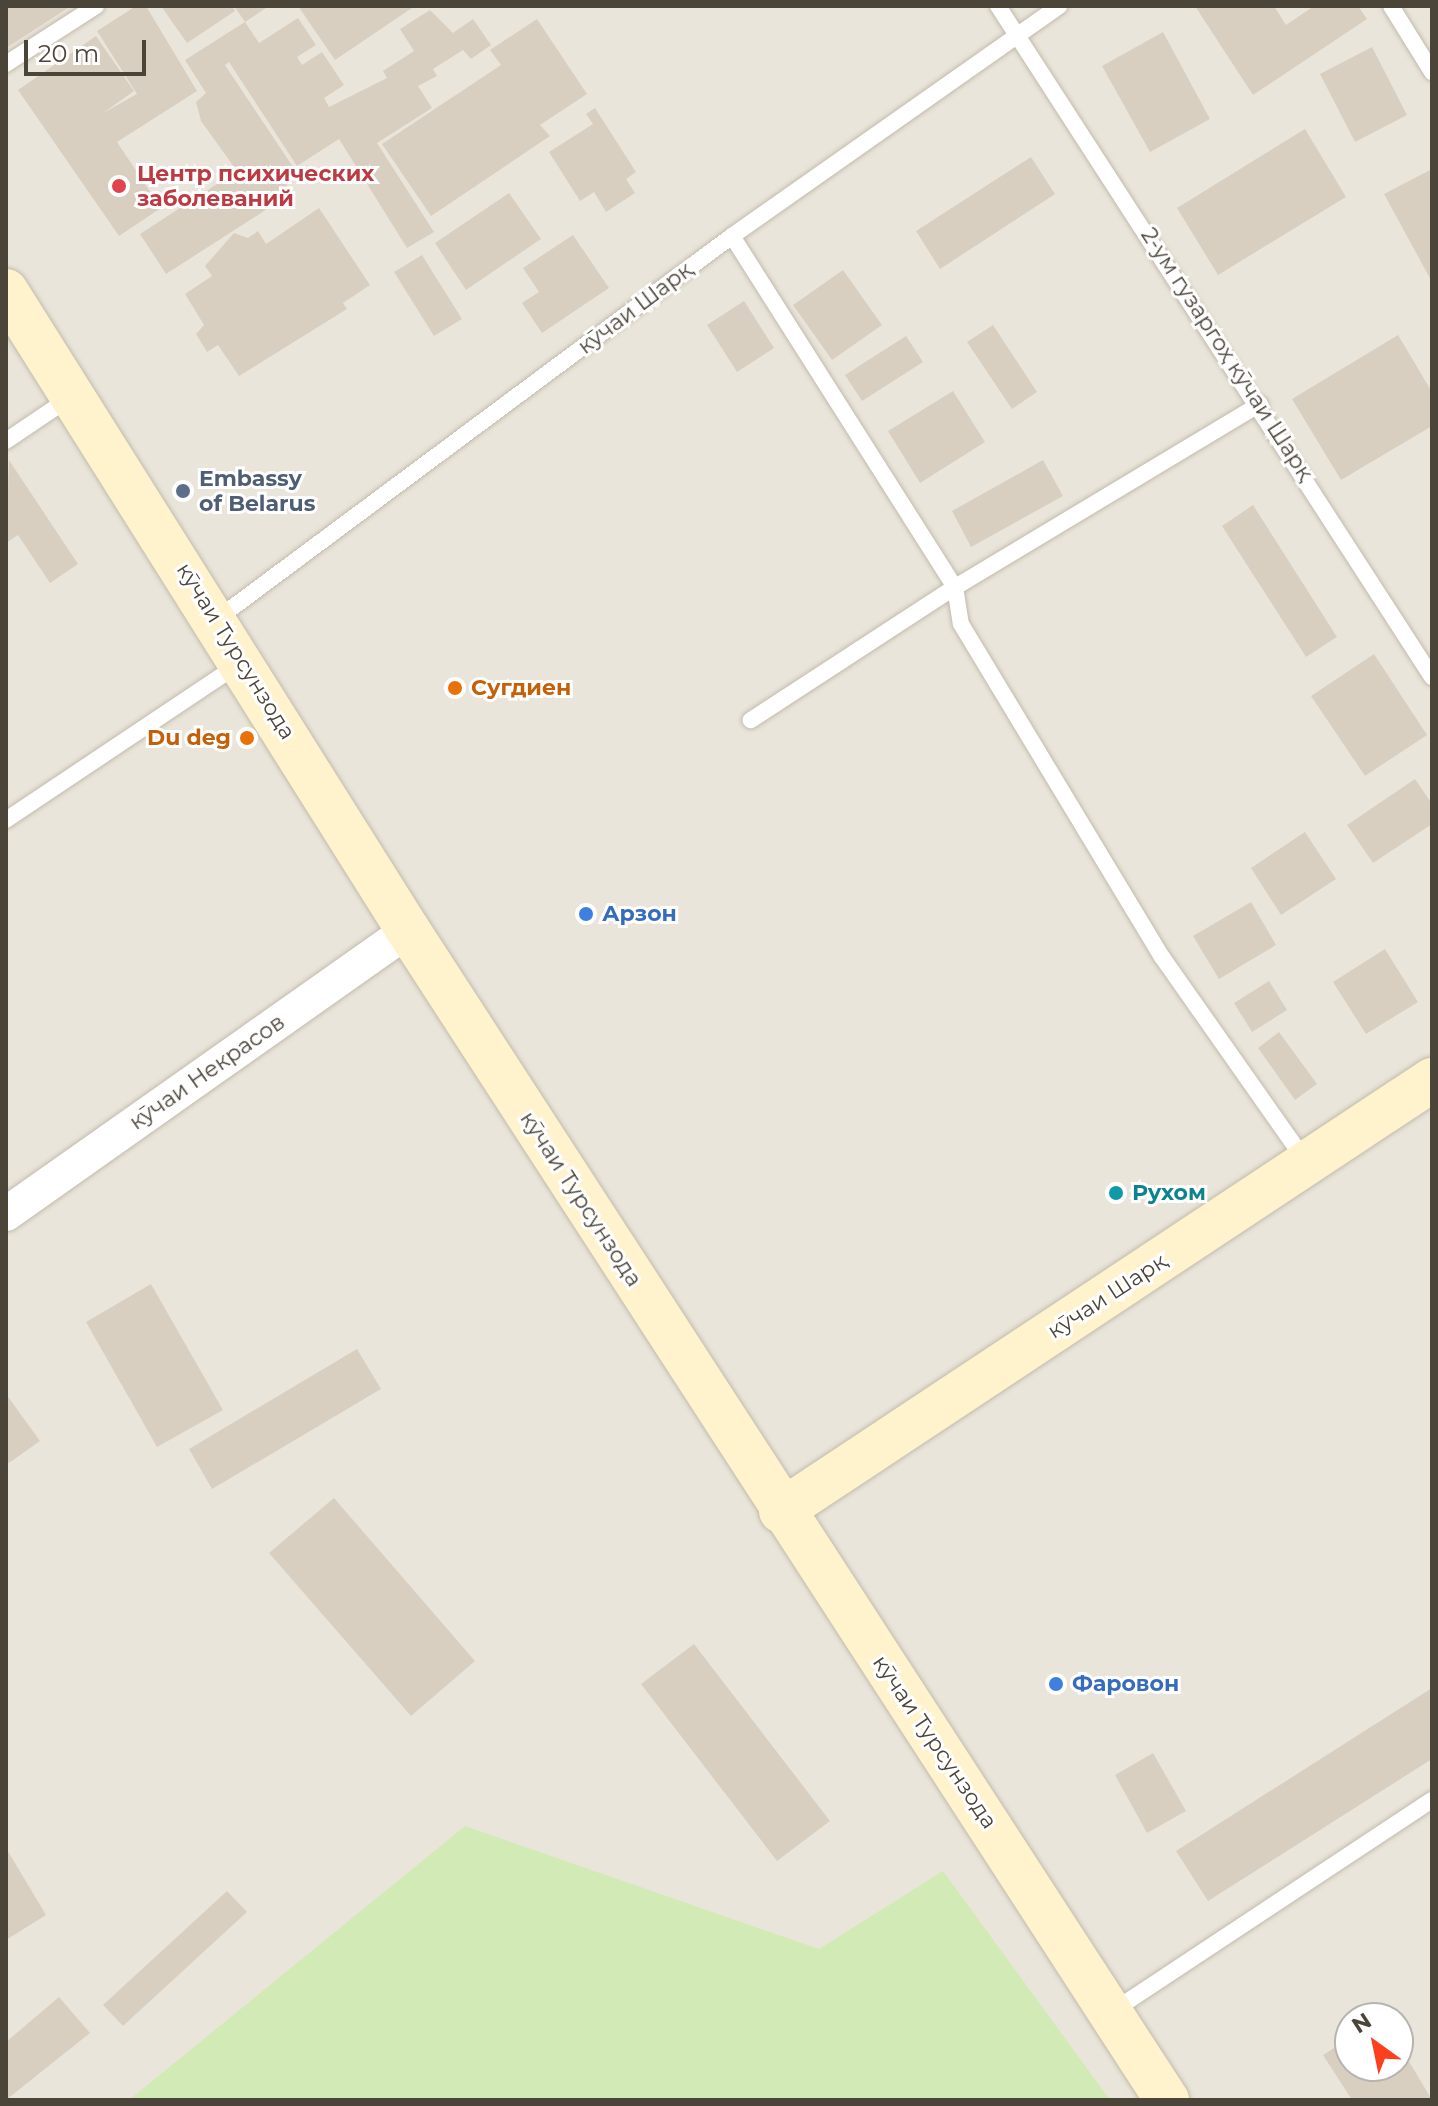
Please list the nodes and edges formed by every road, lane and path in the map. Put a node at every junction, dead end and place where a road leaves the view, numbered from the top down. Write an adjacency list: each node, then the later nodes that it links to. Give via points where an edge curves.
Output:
1 (96, 6): 6 (lane)
2 (998, 6): 5 (lane, 2-ум гузаргоҳ кӯчаи Шарқ)
3 (1059, 6): 5 (lane, кӯчаи Шарқ)
4 (1391, 6): 7 (lane)
5 (1017, 34): 8 (lane, кӯчаи Шарқ); 11 (lane, 2-ум гузаргоҳ кӯчаи Шарқ)
6 (6, 64)
7 (1432, 72)
8 (732, 236): 13 (lane); 14 (lane, кӯчаи Шарқ)
9 (6, 291): 10 (main road, кӯчаи Турсунзода)
10 (74, 395): 12 (lane); 14 (main road, кӯчаи Турсунзода)
11 (1260, 404): 13 (lane); 16 (lane, 2-ум гузаргоҳ кӯчаи Шарқ)
12 (6, 441)
13 (955, 587): 17 (lane); 21 (lane, via 961,624 1129,903)
14 (217, 619): 15 (main road, кӯчаи Турсунзода)
15 (243, 661): 18 (lane); 19 (main road, кӯчаи Турсунзода)
16 (1432, 677)
17 (751, 720)
18 (6, 820)
19 (408, 930): 22 (street, кӯчаи Некрасов); 23 (main road, кӯчаи Турсунзода)
20 (1432, 1080): 21 (main road, кӯчаи Шарқ)
21 (1307, 1163): 23 (main road, кӯчаи Шарқ)
22 (6, 1214)
23 (781, 1511): 25 (main road, кӯчаи Турсунзода)
24 (1432, 1800): 25 (lane)
25 (1111, 2012): 26 (main road, кӯчаи Турсунзода)
26 (1167, 2100)

